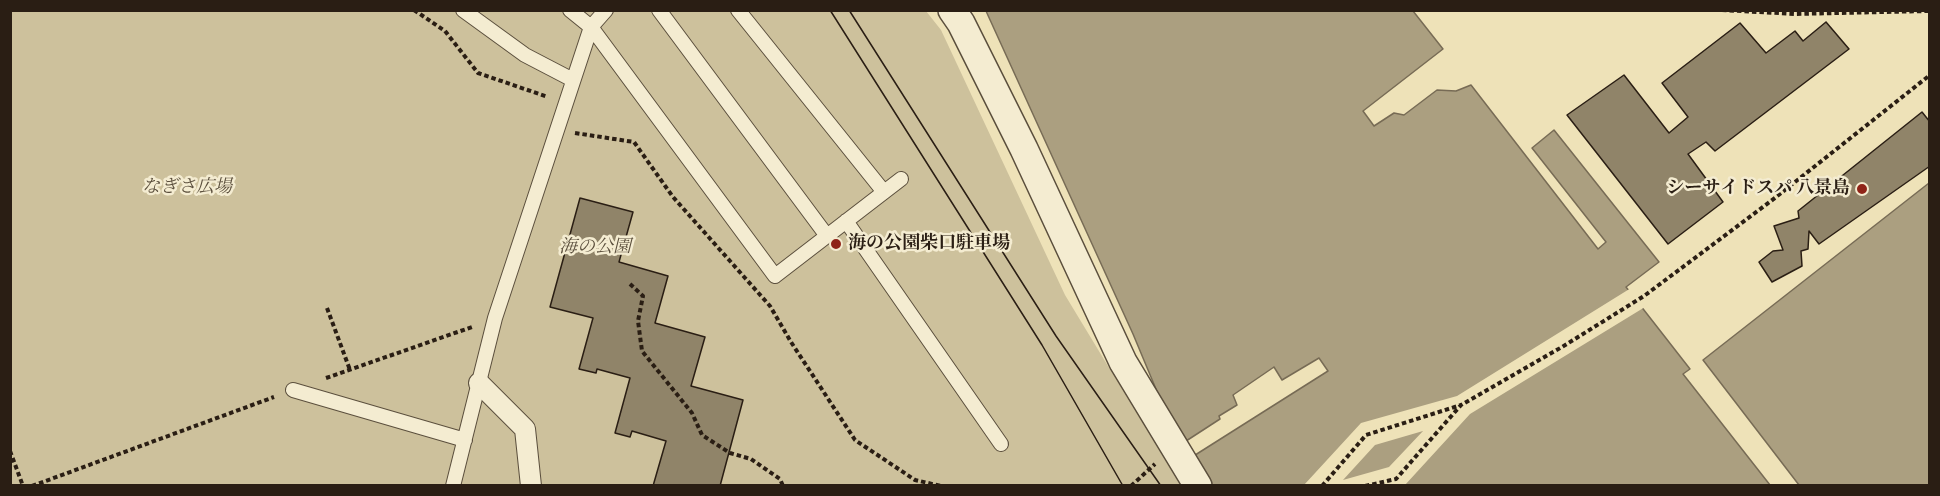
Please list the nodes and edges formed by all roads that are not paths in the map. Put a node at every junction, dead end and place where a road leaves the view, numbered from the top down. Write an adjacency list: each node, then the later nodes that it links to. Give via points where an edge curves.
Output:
1 (463, 10): 8 (lane, via 525,56)
2 (570, 10): 7 (lane)
3 (606, 10): 7 (lane)
4 (659, 10): 12 (lane)
5 (738, 10): 10 (lane)
6 (952, 10): 19 (street, via 1024,149 1123,362)
7 (591, 27): 8 (lane); 12 (lane, via 775,276)
8 (573, 80): 13 (lane, via 495,318)
9 (902, 179): 10 (lane)
10 (884, 192): 11 (lane)
11 (846, 221): 12 (lane); 16 (lane)
12 (827, 236)
13 (479, 383): 15 (lane); 18 (street, via 525,429)
14 (293, 390): 15 (lane)
15 (465, 440): 17 (lane)
16 (1001, 444)
17 (453, 486)
18 (531, 486)
19 (1198, 486)

